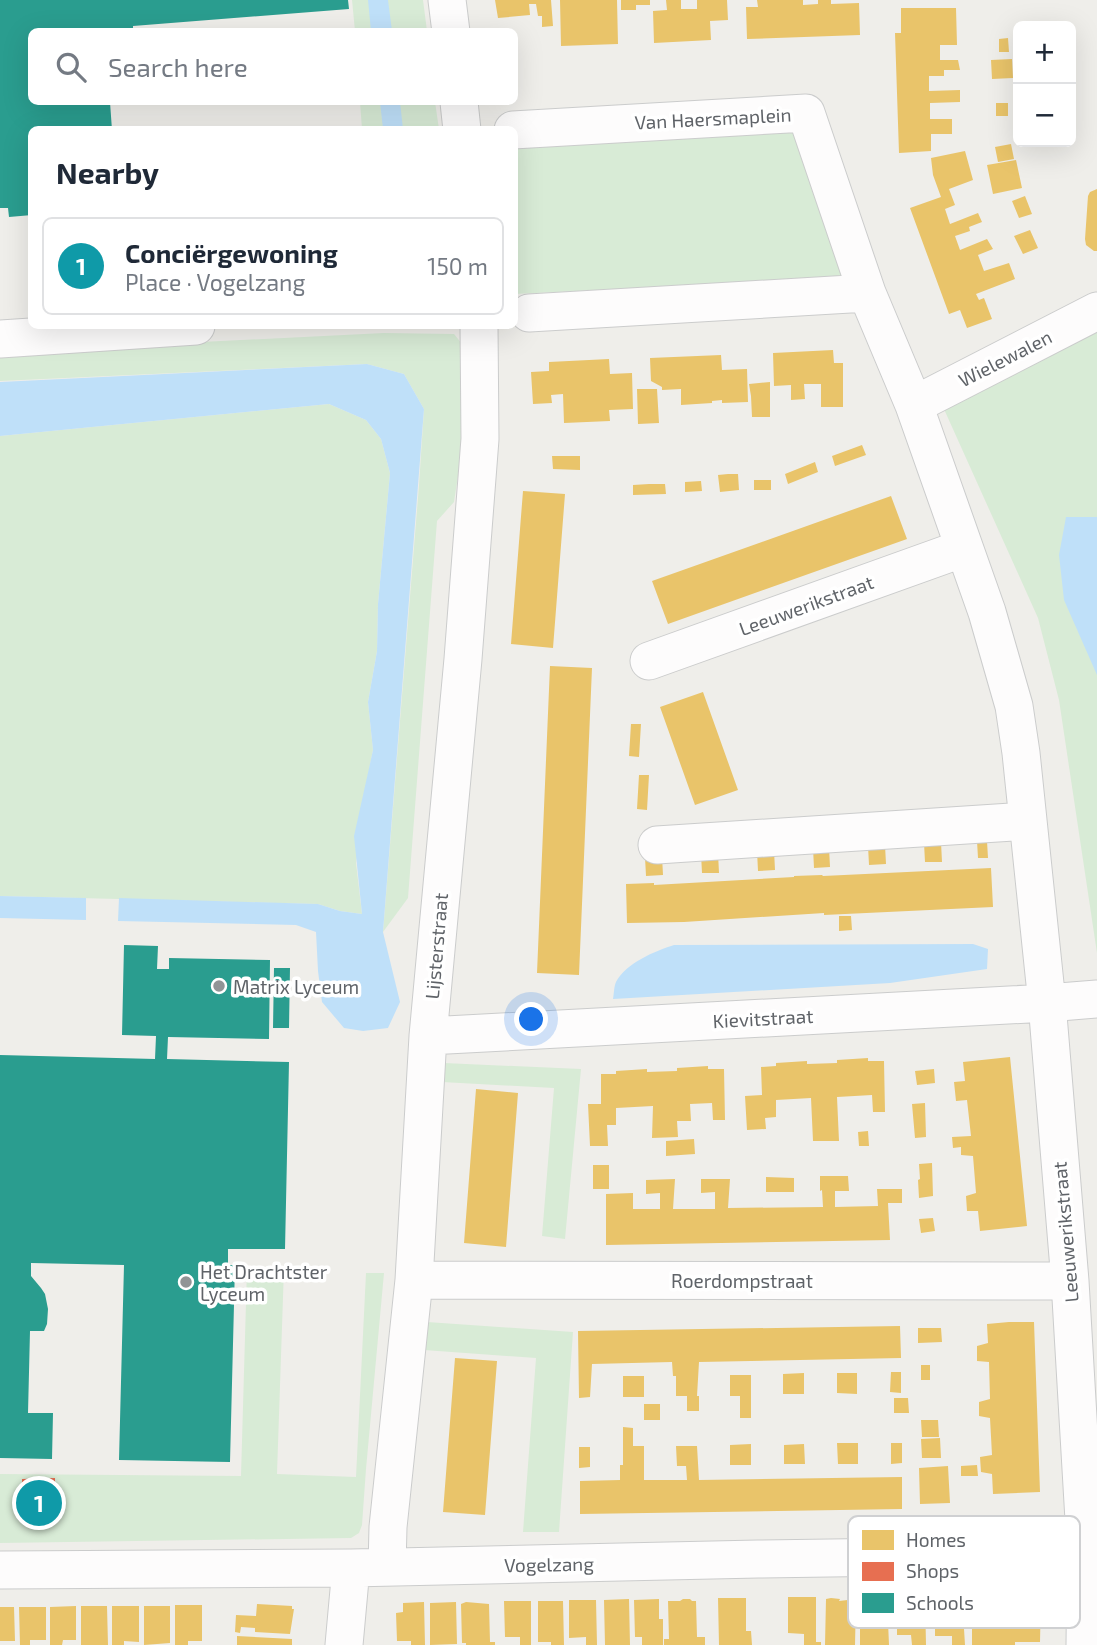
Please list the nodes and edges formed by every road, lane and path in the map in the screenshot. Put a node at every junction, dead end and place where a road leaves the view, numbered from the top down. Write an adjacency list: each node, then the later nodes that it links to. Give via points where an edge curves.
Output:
1 (447, 0): 2 (street)
2 (450, 28)
3 (459, 105): 4 (street)
4 (462, 126)
5 (518, 130): 6 (street, Van Haersmaplein, via 806,113)
6 (867, 293): 8 (street); 12 (street, Van Haersmaplein)
7 (1097, 310): 12 (street, Wielewalen)
8 (529, 313)
9 (151, 329): 11 (street)
10 (480, 329): 19 (street, Lijsterstraat, via 481,439)
11 (0, 339)
12 (914, 405): 13 (street, Leeuwerikstraat)
13 (964, 548): 14 (street, Leeuwerikstraat); 15 (street, Leeuwerikstraat, via 1014,706)
14 (649, 661)
15 (1028, 821): 16 (street); 18 (street, Leeuwerikstraat)
16 (657, 845)
17 (1097, 999): 18 (street, Kievitstraat)
18 (1047, 1003): 19 (street, Kievitstraat); 21 (street, Leeuwerikstraat)
19 (428, 1036): 20 (street, Lijsterstraat)
20 (414, 1280): 21 (street, Roerdompstraat); 24 (street, Lijsterstraat)
21 (1070, 1281): 22 (street, Leeuwerikstraat)
22 (1092, 1554): 28 (street, Leeuwerikstraat)
23 (848, 1558): 24 (street, Vogelzang)
24 (387, 1567): 25 (street, Vogelzang)
25 (351, 1568): 26 (street, Vogelzang); 27 (street)
26 (0, 1570)
27 (344, 1645)
28 (1085, 1645)

